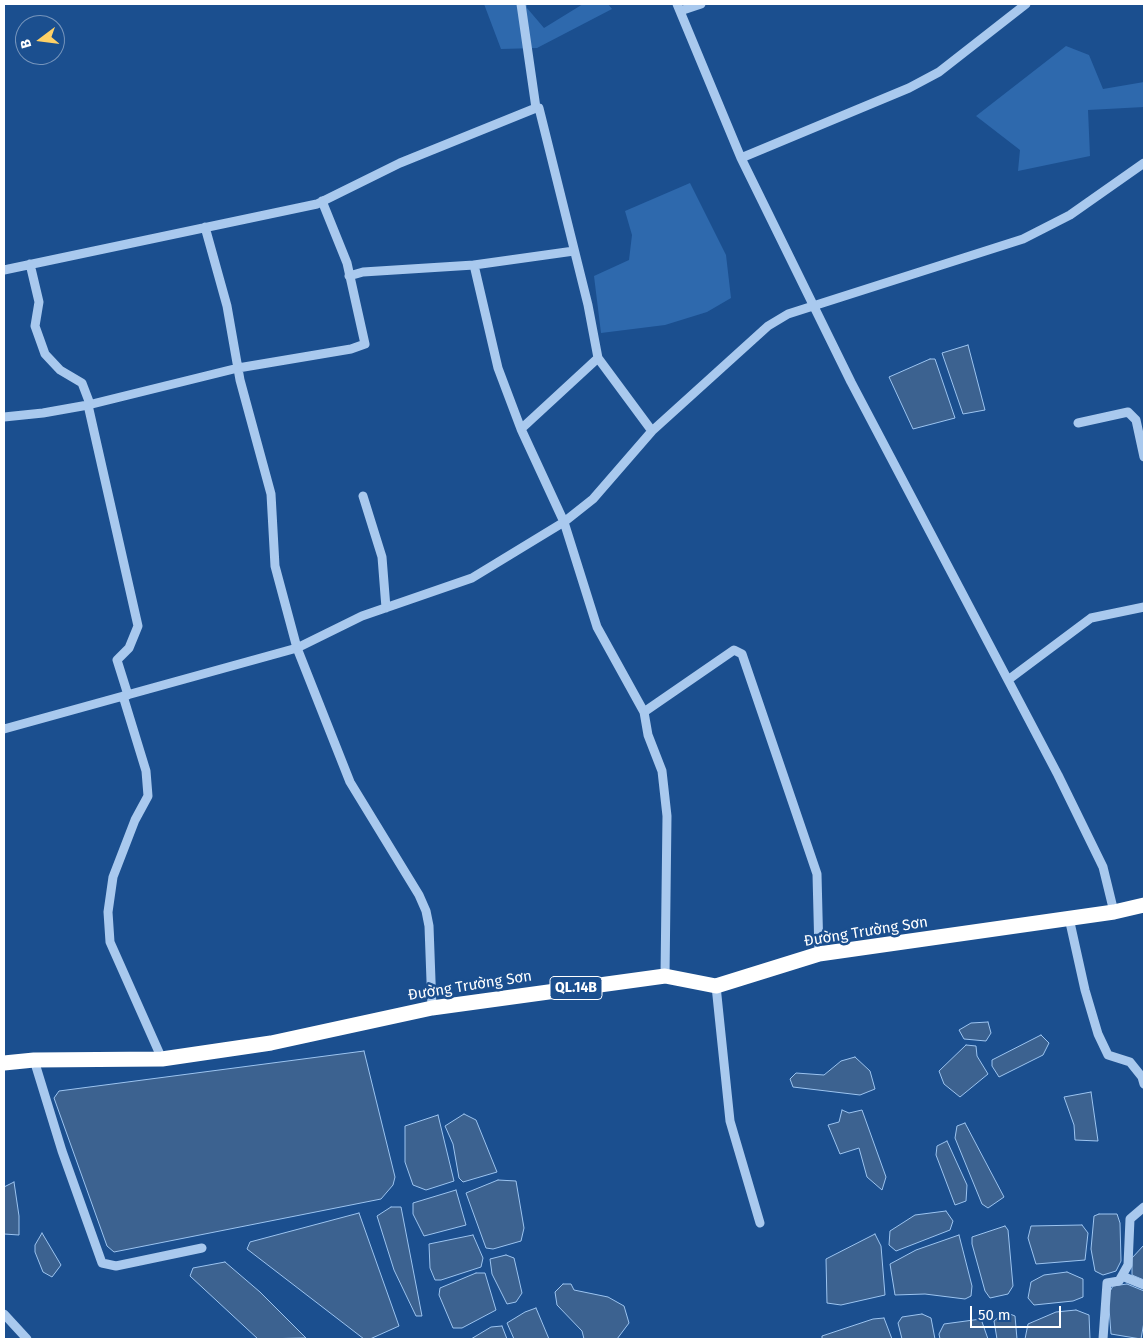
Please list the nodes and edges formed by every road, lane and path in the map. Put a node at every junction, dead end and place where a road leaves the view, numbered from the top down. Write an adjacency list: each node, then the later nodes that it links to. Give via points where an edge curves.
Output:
1 (521, 4): 5 (street)
2 (701, 4): 4 (street)
3 (1026, 4): 6 (street, via 931,76 909,88)
4 (679, 7): 6 (street)
5 (536, 108): 8 (street, via 400,163); 10 (street, via 539,108)
6 (741, 158): 15 (street)
7 (1144, 163): 15 (street, via 1070,214 1023,239)
8 (322, 201): 9 (street); 14 (street, via 348,263)
9 (205, 227): 11 (street); 17 (street, via 227,306)
10 (574, 251): 12 (street); 16 (street)
11 (30, 264): 13 (street); 18 (street, via 39,302 35,326 46,354 60,370 82,383)
12 (474, 265): 14 (street, via 363,272); 21 (street, via 498,368)
13 (4, 270)
14 (349, 276): 17 (street, via 365,344)
15 (814, 306): 22 (street, via 788,314 768,326); 29 (street)
16 (598, 358): 21 (street); 22 (street)
17 (238, 368): 18 (street); 28 (street, via 271,494 275,566)
18 (89, 404): 19 (street); 30 (street, via 138,626 130,648 117,660)
19 (4, 417)
20 (1078, 423): 23 (street, via 1128,412 1136,420)
21 (521, 430): 25 (street)
22 (652, 431): 25 (street, via 594,499)
23 (1144, 457)
24 (363, 496): 27 (street, via 382,558)
25 (564, 522): 27 (street, via 472,578); 31 (street, via 597,626)
26 (1144, 607): 29 (street, via 1092,618)
27 (386, 608): 28 (street, via 362,616)
28 (297, 648): 30 (street); 39 (street, via 350,782 426,910)
29 (1008, 680): 34 (street, via 1103,867)
30 (125, 696): 32 (street); 40 (street, via 146,770 148,796 135,820 113,878 108,912 110,942)
31 (644, 712): 36 (street, via 734,650 742,654 817,874); 37 (street, via 648,735 662,771 667,816)
32 (4, 729)
33 (1144, 905): 34 (highway, Đường Trường Sơn / QL.14B)
34 (1114, 912): 35 (highway, Đường Trường Sơn / QL.14B)
35 (1068, 918): 36 (highway, Đường Trường Sơn / QL.14B); 43 (street, via 1101,1041 1108,1056 1130,1062)
36 (819, 954): 38 (highway, Đường Trường Sơn / QL.14B)
37 (664, 976): 38 (highway, Đường Trường Sơn / QL.14B); 39 (highway, Đường Trường Sơn / QL.14B)
38 (716, 986): 45 (street, via 730,1122)
39 (432, 1008): 40 (highway, Đường Trường Sơn / QL.14B, via 271,1043)
40 (162, 1059): 41 (highway, Đường Trường Sơn / QL.14B)
41 (34, 1060): 42 (highway, Đường Trường Sơn / QL.14B); 46 (street, via 102,1263 116,1266)
42 (4, 1064)
43 (1144, 1084)
44 (1144, 1208): 47 (street, via 1130,1219 1128,1265)
45 (760, 1223)
46 (202, 1248)
47 (1122, 1276): 48 (street); 51 (street, via 1119,1281 1107,1283)
48 (1144, 1285)
49 (4, 1314): 50 (street)
50 (27, 1339)
51 (1102, 1339)

